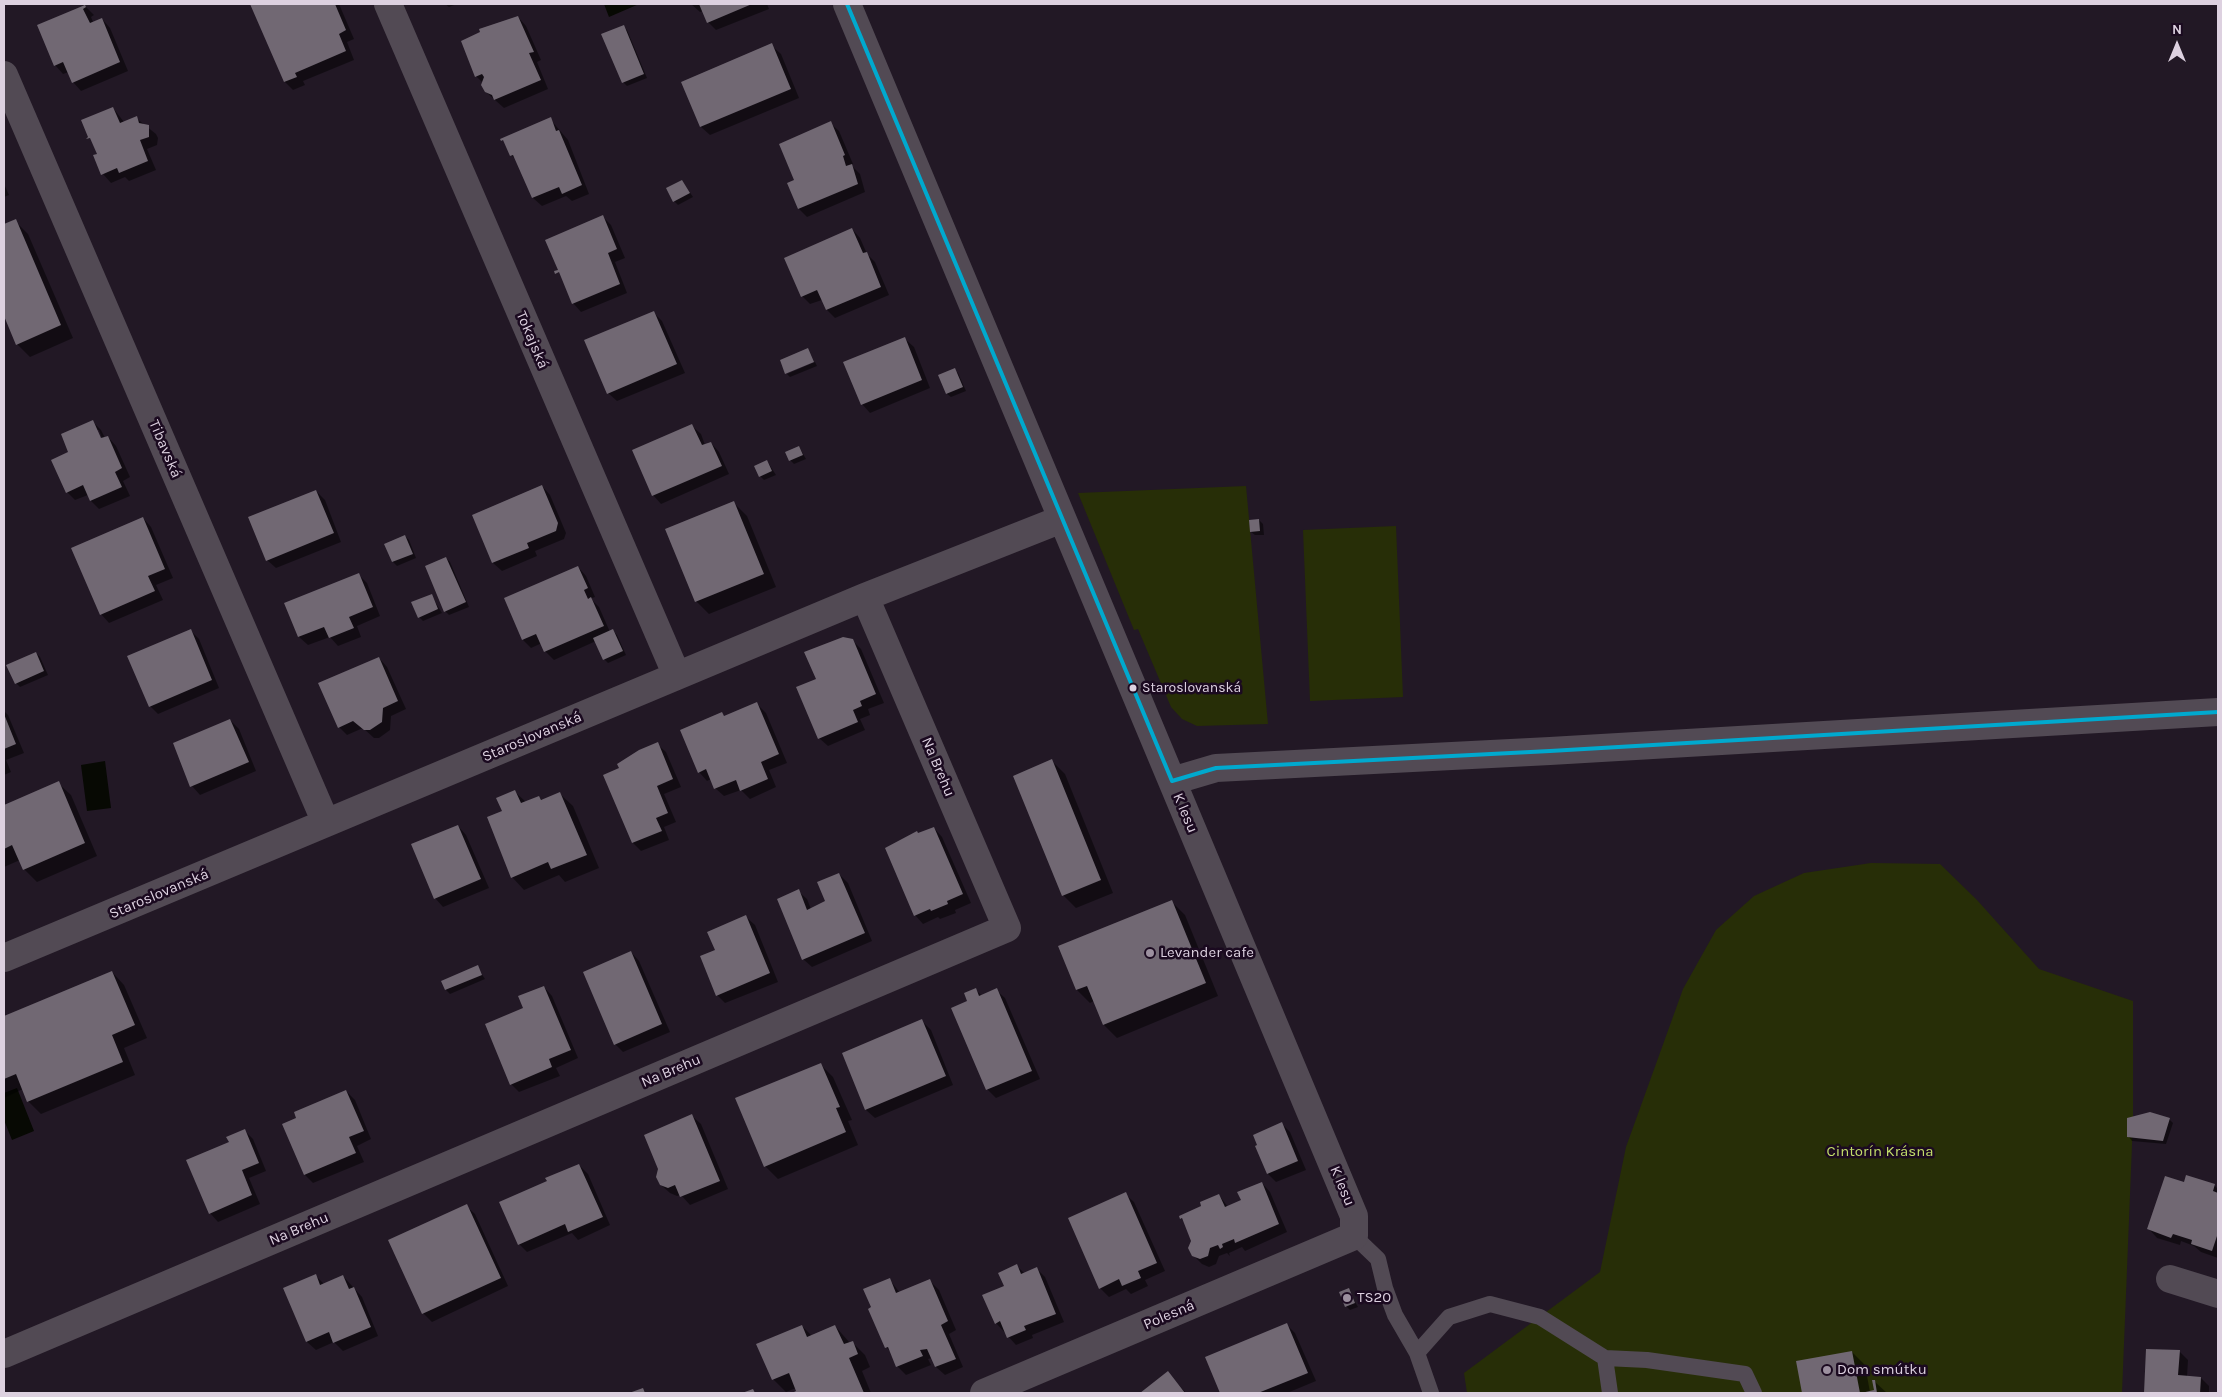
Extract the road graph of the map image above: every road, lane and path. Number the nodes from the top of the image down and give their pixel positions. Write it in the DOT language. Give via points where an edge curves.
graph roads {
  1 [pos="388,4"];
  2 [pos="847,4"];
  3 [pos="4,74"];
  4 [pos="1062,519"];
  5 [pos="865,597"];
  6 [pos="677,676"];
  7 [pos="2218,712"];
  8 [pos="1172,781"];
  9 [pos="326,823"];
  10 [pos="4,958"];
  11 [pos="1354,1236"];
  12 [pos="2170,1279"];
  13 [pos="2218,1294"];
  14 [pos="1417,1353"];
  15 [pos="4,1354"];
  16 [pos="1605,1358"];
  17 [pos="984,1393"];
  18 [pos="1431,1393"];
  19 [pos="1610,1393"];
  20 [pos="1754,1393"];
  1 -- 6 [label="street, Tokajská"];
  2 -- 4 [label="street, K lesu"];
  3 -- 9 [label="street, Tibavská"];
  4 -- 5 [label="street, Staroslovanská"];
  4 -- 8 [label="street, K lesu"];
  5 -- 6 [label="street, Staroslovanská"];
  5 -- 15 [label="street, Na Brehu" via="1007,928"];
  6 -- 9 [label="street, Staroslovanská"];
  7 -- 8 [label="street" via="1216,768"];
  8 -- 11 [label="street, K lesu" via="1354,1216"];
  9 -- 10 [label="street, Staroslovanská"];
  11 -- 14 [label="lane" via="1378,1258 1394,1315"];
  11 -- 17 [label="street, Polesná"];
  12 -- 13 [label="street"];
  14 -- 16 [label="lane" via="1449,1317 1490,1304 1540,1317"];
  14 -- 18 [label="lane"];
  16 -- 19 [label="lane"];
  16 -- 20 [label="lane" via="1647,1360 1745,1374"];
}
